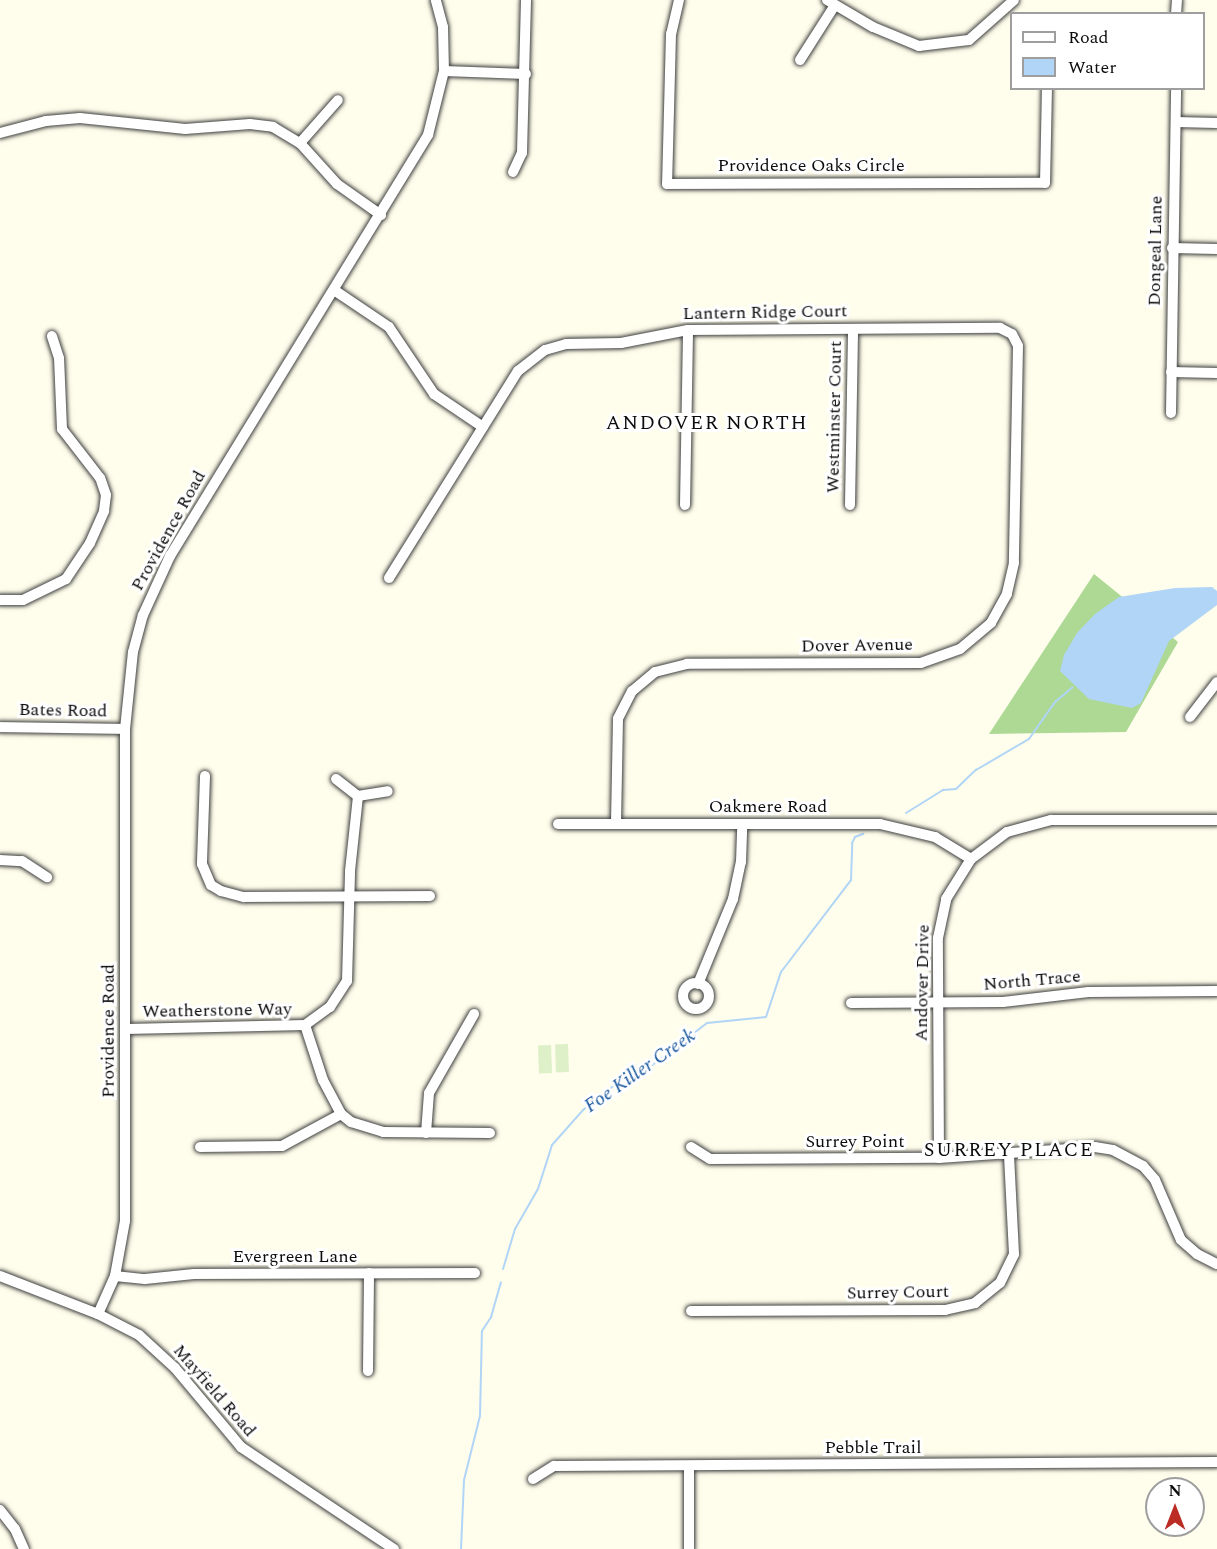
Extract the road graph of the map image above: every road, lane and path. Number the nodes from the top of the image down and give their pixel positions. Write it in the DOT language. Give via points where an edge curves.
graph roads {
  1 [pos="436,0"];
  2 [pos="526,0"];
  3 [pos="679,0"];
  4 [pos="1014,0"];
  5 [pos="831,3"];
  6 [pos="1002,13"];
  7 [pos="1010,19"];
  8 [pos="801,60"];
  9 [pos="444,71"];
  10 [pos="526,74"];
  11 [pos="1047,90"];
  12 [pos="1176,90"];
  13 [pos="338,100"];
  14 [pos="1176,122"];
  15 [pos="1217,123"];
  16 [pos="0,133"];
  17 [pos="300,142"];
  18 [pos="513,172"];
  19 [pos="381,215"];
  20 [pos="1172,248"];
  21 [pos="1217,249"];
  22 [pos="334,290"];
  23 [pos="853,329"];
  24 [pos="688,330"];
  25 [pos="1012,334"];
  26 [pos="52,336"];
  27 [pos="1171,372"];
  28 [pos="1217,373"];
  29 [pos="1171,413"];
  30 [pos="483,428"];
  31 [pos="685,505"];
  32 [pos="850,505"];
  33 [pos="389,578"];
  34 [pos="0,600"];
  35 [pos="1217,682"];
  36 [pos="1190,717"];
  37 [pos="0,728"];
  38 [pos="125,729"];
  39 [pos="205,776"];
  40 [pos="336,779"];
  41 [pos="388,791"];
  42 [pos="358,796"];
  43 [pos="1217,820"];
  44 [pos="558,824"];
  45 [pos="616,824"];
  46 [pos="742,824"];
  47 [pos="971,859"];
  48 [pos="0,860"];
  49 [pos="46,877"];
  50 [pos="350,896"];
  51 [pos="430,896"];
  52 [pos="698,984"];
  53 [pos="1217,991"];
  54 [pos="851,1003"];
  55 [pos="938,1003"];
  56 [pos="474,1014"];
  57 [pos="305,1025"];
  58 [pos="126,1029"];
  59 [pos="341,1114"];
  60 [pos="426,1133"];
  61 [pos="490,1133"];
  62 [pos="200,1147"];
  63 [pos="691,1147"];
  64 [pos="1009,1154"];
  65 [pos="939,1158"];
  66 [pos="1217,1264"];
  67 [pos="476,1272"];
  68 [pos="369,1273"];
  69 [pos="0,1276"];
  70 [pos="115,1276"];
  71 [pos="691,1311"];
  72 [pos="98,1314"];
  73 [pos="368,1371"];
  74 [pos="1217,1462"];
  75 [pos="689,1466"];
  76 [pos="532,1479"];
  77 [pos="0,1510"];
  78 [pos="24,1549"];
  79 [pos="394,1549"];
  80 [pos="689,1549"];
  1 -- 9 [label="street, Providence Road" via="443,27"];
  2 -- 10 [label="street"];
  3 -- 11 [label="street, Providence Oaks Circle" via="671,34 667,184 1045,183"];
  4 -- 6 [label="street"];
  5 -- 6 [label="street" via="873,27 919,46 969,40"];
  5 -- 8 [label="street"];
  6 -- 7 [label="street"];
  9 -- 10 [label="street"];
  9 -- 19 [label="street, Providence Road" via="428,135"];
  10 -- 18 [label="street" via="522,153"];
  12 -- 14 [label="street, Dongeal Lane"];
  13 -- 17 [label="street"];
  14 -- 15 [label="street"];
  14 -- 20 [label="street, Dongeal Lane"];
  16 -- 17 [label="street" via="80,118 185,129 262,124 282,130"];
  17 -- 19 [label="street" via="337,184"];
  19 -- 22 [label="street, Providence Road"];
  20 -- 21 [label="street"];
  20 -- 27 [label="street, Dongeal Lane"];
  22 -- 30 [label="street" via="389,327 434,394"];
  22 -- 38 [label="street, Providence Road" via="223,465 158,579 133,652"];
  23 -- 24 [label="street, Lantern Ridge Court"];
  23 -- 25 [label="street, Lantern Ridge Court" via="1000,328"];
  23 -- 32 [label="street, Westminster Court"];
  24 -- 30 [label="street, Lantern Ridge Court" via="621,342 566,344 545,350 518,371"];
  24 -- 31 [label="street"];
  25 -- 45 [label="street, Dover Avenue" via="1018,346 1014,563 1007,594 991,623 960,649 921,663 687,664 655,672 632,692 618,719"];
  26 -- 34 [label="street" via="60,358 62,429 100,478 106,495 104,511 90,543 66,579 23,600"];
  27 -- 28 [label="street"];
  27 -- 29 [label="street, Dongeal Lane"];
  30 -- 33 [label="street, Lantern Ridge Court"];
  35 -- 36 [label="street"];
  37 -- 38 [label="street, Bates Road"];
  38 -- 58 [label="street, Providence Road"];
  39 -- 50 [label="street" via="201,852 211,885 244,897"];
  40 -- 42 [label="street"];
  41 -- 42 [label="street"];
  42 -- 50 [label="street, Weatherstone Way"];
  43 -- 47 [label="street, Andover Drive" via="1051,820 1007,832"];
  44 -- 45 [label="street, Oakmere Road"];
  45 -- 46 [label="street, Oakmere Road"];
  46 -- 47 [label="street, Oakmere Road" via="895,825 935,837"];
  46 -- 52 [label="street" via="733,899"];
  47 -- 55 [label="street, Andover Drive" via="952,885 941,915"];
  48 -- 49 [label="street" via="22,861"];
  50 -- 51 [label="street"];
  50 -- 57 [label="street, Weatherstone Way" via="347,981 338,999"];
  53 -- 55 [label="street, North Trace" via="1088,992 1003,1002"];
  54 -- 55 [label="street, North Trace"];
  55 -- 65 [label="street, Andover Drive"];
  56 -- 60 [label="street" via="429,1092"];
  57 -- 58 [label="street, Weatherstone Way"];
  57 -- 59 [label="street" via="323,1080"];
  58 -- 70 [label="street, Providence Road" via="126,1184"];
  59 -- 60 [label="street" via="362,1128"];
  59 -- 62 [label="street" via="282,1146"];
  60 -- 61 [label="street"];
  63 -- 65 [label="street, Surrey Point" via="710,1159"];
  64 -- 65 [label="street, Surrey Point"];
  64 -- 66 [label="street, Surrey Point" via="1095,1147 1128,1155 1155,1180 1181,1240"];
  64 -- 71 [label="street, Surrey Court" via="1014,1254 1000,1282 975,1303 945,1310"];
  67 -- 68 [label="street, Evergreen Lane"];
  68 -- 70 [label="street, Evergreen Lane" via="194,1274 145,1279"];
  68 -- 73 [label="street"];
  69 -- 72 [label="street, Mayfield Road"];
  70 -- 72 [label="street, Providence Road"];
  72 -- 79 [label="street, Mayfield Road" via="139,1335 175,1368 219,1425 259,1463"];
  74 -- 75 [label="street, Pebble Trail"];
  75 -- 76 [label="street, Pebble Trail" via="554,1466"];
  75 -- 80 [label="street"];
  77 -- 78 [label="street"];
}
